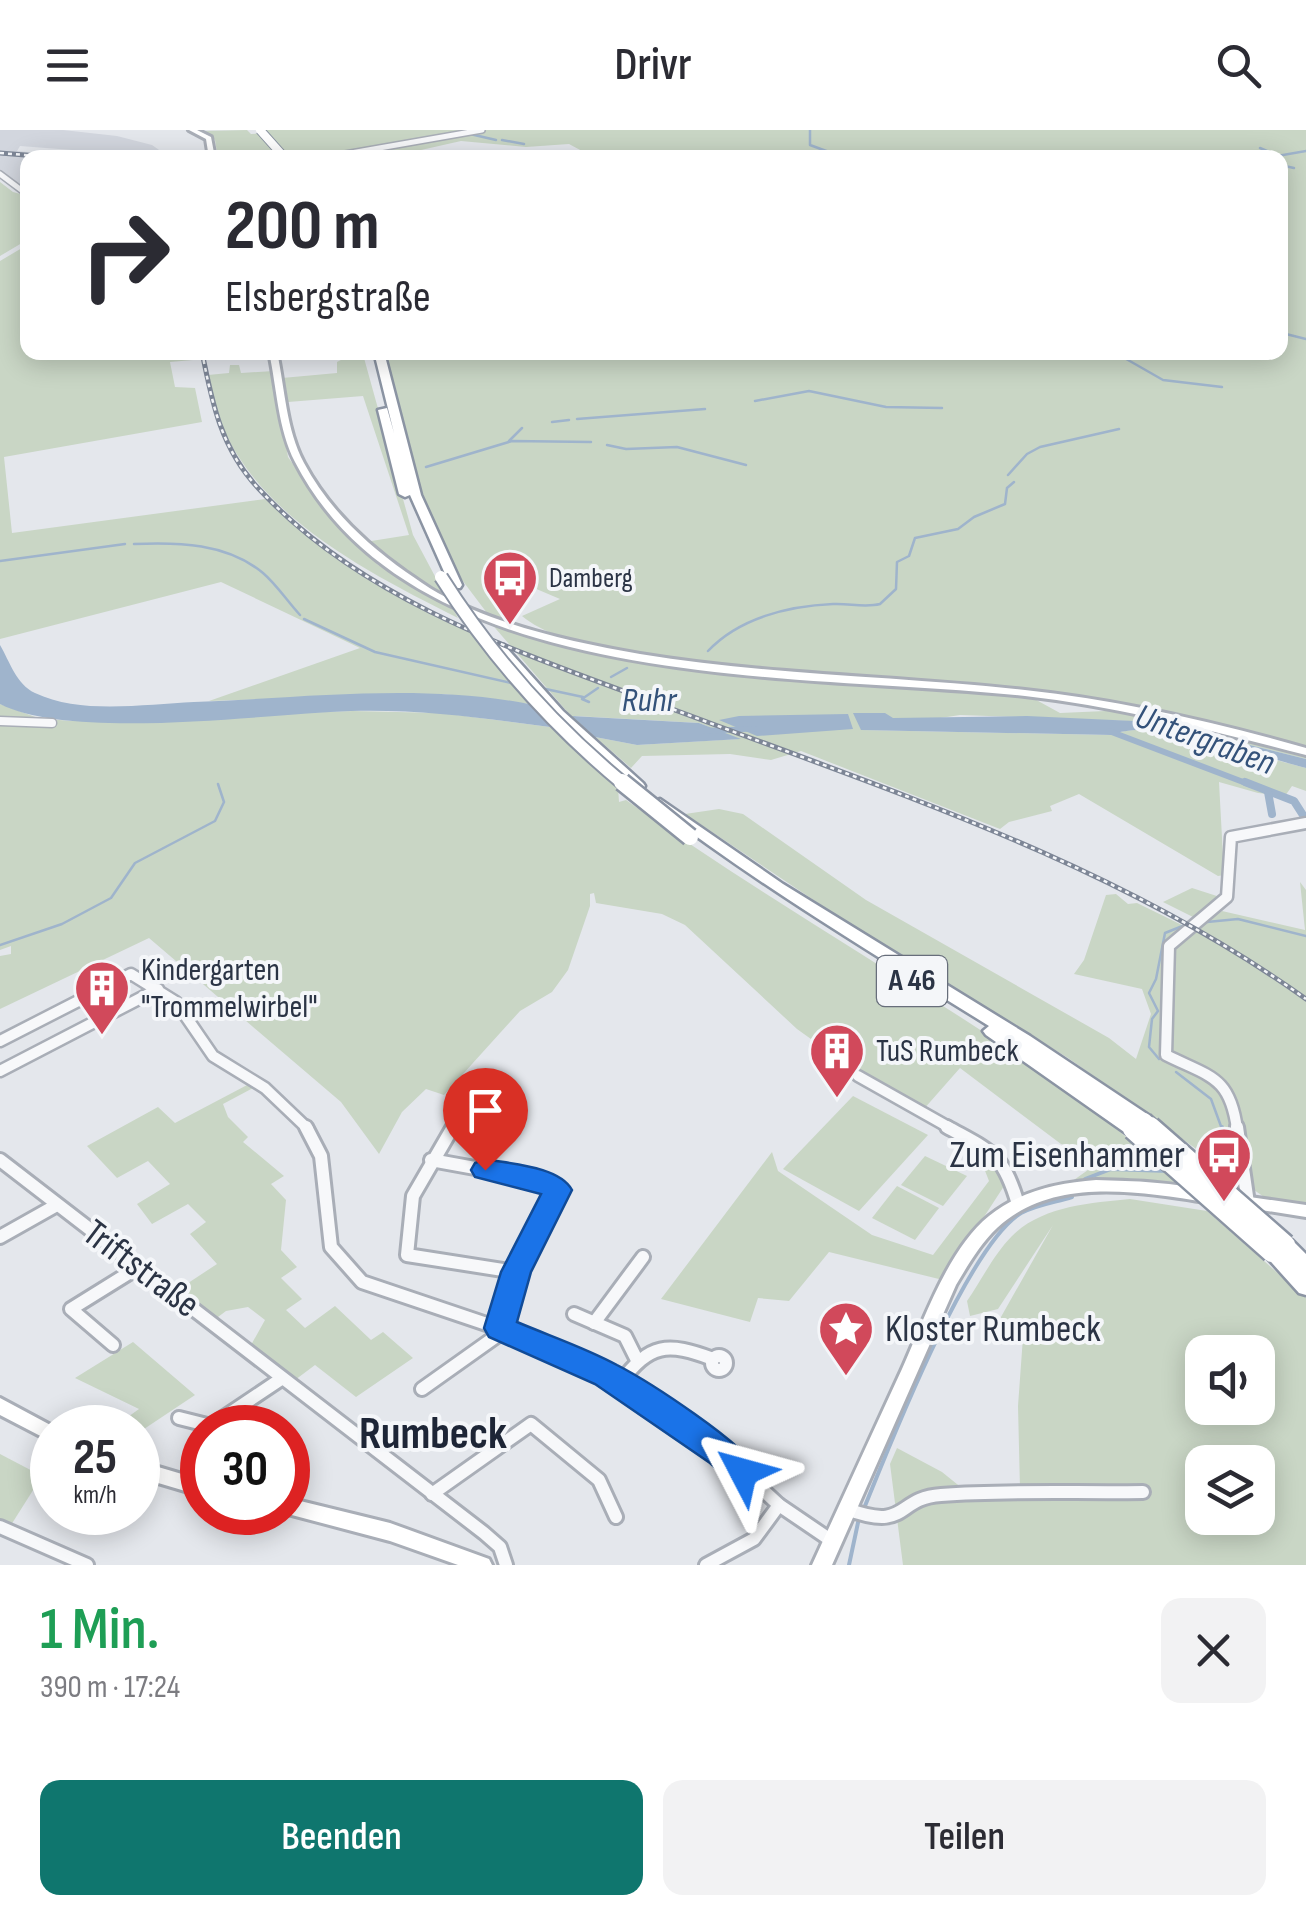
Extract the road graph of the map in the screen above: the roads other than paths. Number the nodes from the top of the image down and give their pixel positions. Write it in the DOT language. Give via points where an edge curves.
graph roads {
  1 [pos="192,130"];
  2 [pos="252,130"];
  3 [pos="482,130"];
  4 [pos="211,150"];
  5 [pos="273,150"];
  6 [pos="368,150"];
  7 [pos="274,360"];
  8 [pos="376,360"];
  9 [pos="376,360"];
  10 [pos="0,721"];
  11 [pos="52,723"];
  12 [pos="1306,752"];
  13 [pos="1306,823"];
  14 [pos="1281,825"];
  15 [pos="695,835"];
  16 [pos="158,989"];
  17 [pos="0,1041"];
  18 [pos="0,1071"];
  19 [pos="858,1076"];
  20 [pos="455,1123"];
  21 [pos="0,1160"];
  22 [pos="430,1160"];
  23 [pos="1248,1202"];
  24 [pos="1018,1204"];
  25 [pos="56,1206"];
  26 [pos="1306,1210"];
  27 [pos="0,1237"];
  28 [pos="1279,1249"];
  29 [pos="643,1256"];
  30 [pos="1306,1266"];
  31 [pos="137,1268"];
  32 [pos="516,1272"];
  33 [pos="1306,1287"];
  34 [pos="574,1314"];
  35 [pos="594,1323"];
  36 [pos="502,1329"];
  37 [pos="114,1345"];
  38 [pos="713,1359"];
  39 [pos="636,1360"];
  40 [pos="282,1379"];
  41 [pos="620,1383"];
  42 [pos="422,1389"];
  43 [pos="244,1405"];
  44 [pos="0,1406"];
  45 [pos="30,1422"];
  46 [pos="1143,1492"];
  47 [pos="432,1494"];
  48 [pos="779,1505"];
  49 [pos="310,1512"];
  50 [pos="857,1513"];
  51 [pos="616,1517"];
  52 [pos="0,1527"];
  53 [pos="832,1541"];
  54 [pos="87,1565"];
  55 [pos="482,1565"];
  56 [pos="506,1565"];
  57 [pos="706,1565"];
  58 [pos="822,1565"];
  1 -- 4 [label="main road" via="209,138"];
  2 -- 5 [label="highway, bridge"];
  3 -- 6 [label="street"];
  7 -- 12 [label="main road" via="298,460 366,547 431,593 494,619 634,657 1071,699 1181,717"];
  8 -- 15 [label="highway, A 46, bridge" via="396,467 441,577 479,636 602,766"];
  9 -- 15 [label="highway, A 46, bridge" via="415,495 456,585 548,703"];
  10 -- 11 [label="street"];
  13 -- 14 [label="street"];
  14 -- 23 [label="street" via="1231,837 1227,897 1172,941 1166,988 1166,1055 1218,1082 1236,1104"];
  15 -- 28 [label="highway, A 46, bridge" via="808,917 1138,1125"];
  16 -- 17 [label="street" via="131,974"];
  16 -- 18 [label="street"];
  16 -- 36 [label="street" via="182,1010 213,1056 265,1088 314,1137 328,1196 330,1244 342,1263 370,1286"];
  19 -- 24 [label="street" via="992,1152 1008,1170"];
  20 -- 22 [label="street"];
  21 -- 25 [label="street, Triftstraße"];
  22 -- 32 [label="street" via="411,1202 406,1255"];
  22 -- 32 [label="street" via="557,1188"];
  23 -- 24 [label="main road" via="1107,1187"];
  23 -- 26 [label="main road"];
  24 -- 50 [label="main road" via="974,1242 950,1283"];
  25 -- 27 [label="street"];
  25 -- 31 [label="street, Triftstraße"];
  28 -- 30 [label="highway, A 46"];
  28 -- 33 [label="highway, A 46"];
  29 -- 35 [label="street"];
  31 -- 37 [label="street" via="71,1309"];
  31 -- 40 [label="street, Triftstraße"];
  32 -- 36 [label="street"];
  34 -- 35 [label="street"];
  35 -- 39 [label="street" via="625,1336"];
  36 -- 41 [label="street"];
  36 -- 42 [label="street"];
  38 -- 39 [label="street" via="664,1347"];
  39 -- 41 [label="street"];
  40 -- 43 [label="street"];
  40 -- 47 [label="street, Triftstraße"];
  41 -- 48 [label="street" via="722,1452"];
  44 -- 45 [label="main road"];
  46 -- 50 [label="street" via="935,1495 894,1518"];
  47 -- 51 [label="street" via="530,1424 599,1480"];
  47 -- 56 [label="street, Triftstraße" via="500,1547"];
  48 -- 53 [label="street"];
  48 -- 57 [label="street" via="754,1539"];
  49 -- 55 [label="main road"];
  50 -- 53 [label="main road"];
  52 -- 54 [label="street"];
  53 -- 58 [label="main road"];
}
